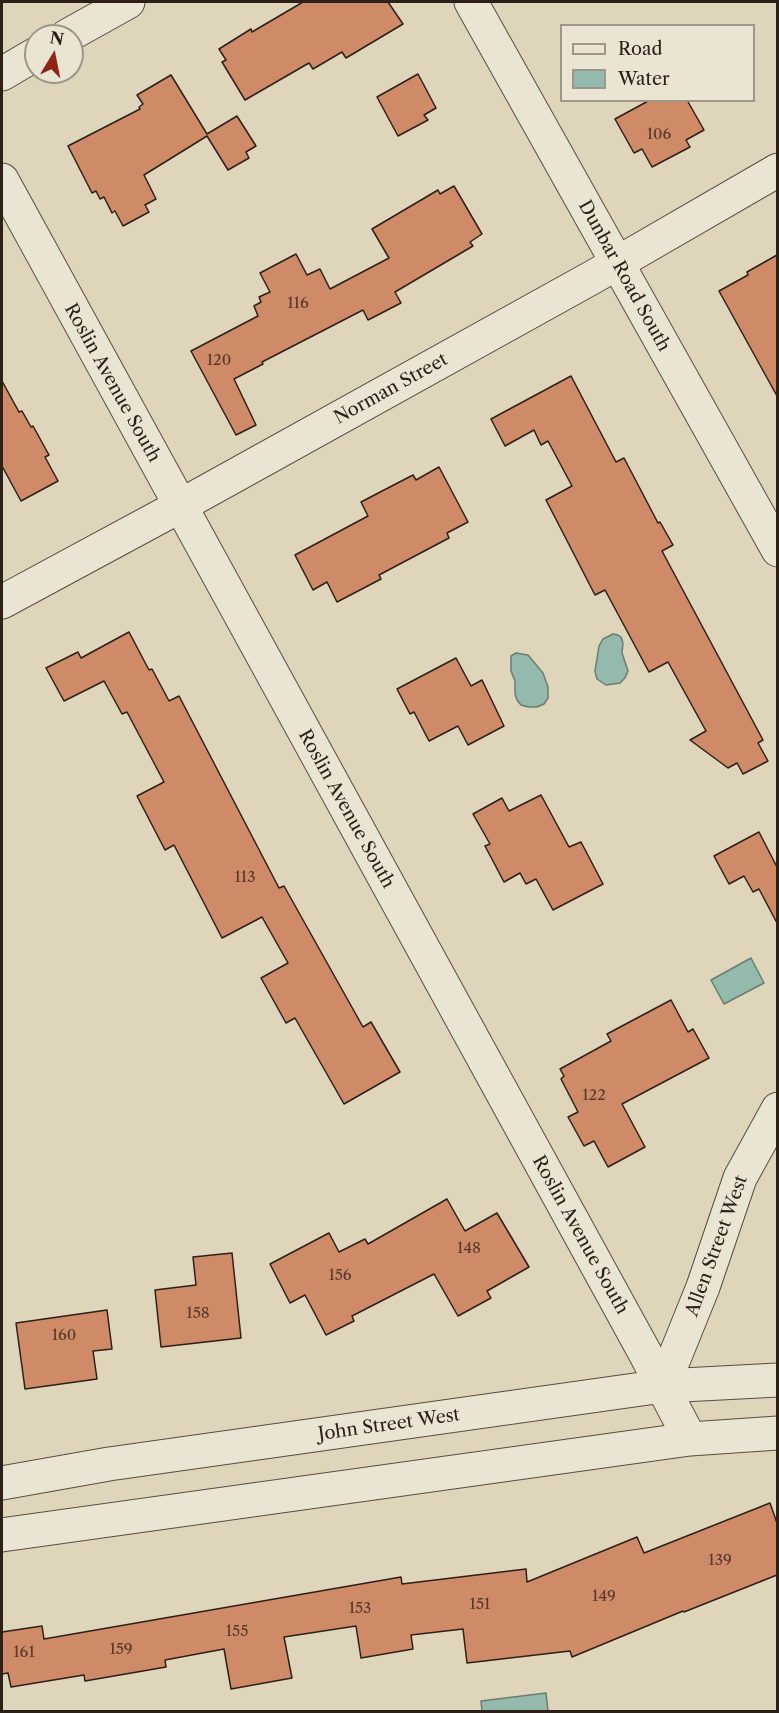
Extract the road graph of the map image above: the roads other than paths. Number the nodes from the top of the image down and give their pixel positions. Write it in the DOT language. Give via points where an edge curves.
graph roads {
  1 [pos="128,2"];
  2 [pos="471,2"];
  3 [pos="84,27"];
  4 [pos="24,61"];
  5 [pos="2,74"];
  6 [pos="777,170"];
  7 [pos="2,180"];
  8 [pos="617,264"];
  9 [pos="180,506"];
  10 [pos="777,550"];
  11 [pos="2,602"];
  12 [pos="777,1109"];
  13 [pos="777,1380"];
  14 [pos="663,1386"];
  15 [pos="777,1433"];
  16 [pos="690,1439"];
  17 [pos="2,1483"];
  18 [pos="2,1535"];
  1 -- 3 [label="street"];
  2 -- 8 [label="street, Dunbar Road South"];
  4 -- 5 [label="street"];
  6 -- 8 [label="street, Norman Street"];
  7 -- 9 [label="street, Roslin Avenue South"];
  8 -- 9 [label="street, Norman Street"];
  8 -- 10 [label="street, Dunbar Road South"];
  9 -- 11 [label="street, Norman Street"];
  9 -- 14 [label="street, Roslin Avenue South"];
  12 -- 14 [label="street, Allen Street West" via="740,1178 703,1287"];
  13 -- 14 [label="street, John Street West"];
  14 -- 16 [label="street, Roslin Avenue South"];
  14 -- 17 [label="street, John Street West"];
  15 -- 16 [label="street"];
  16 -- 18 [label="street"];
}
